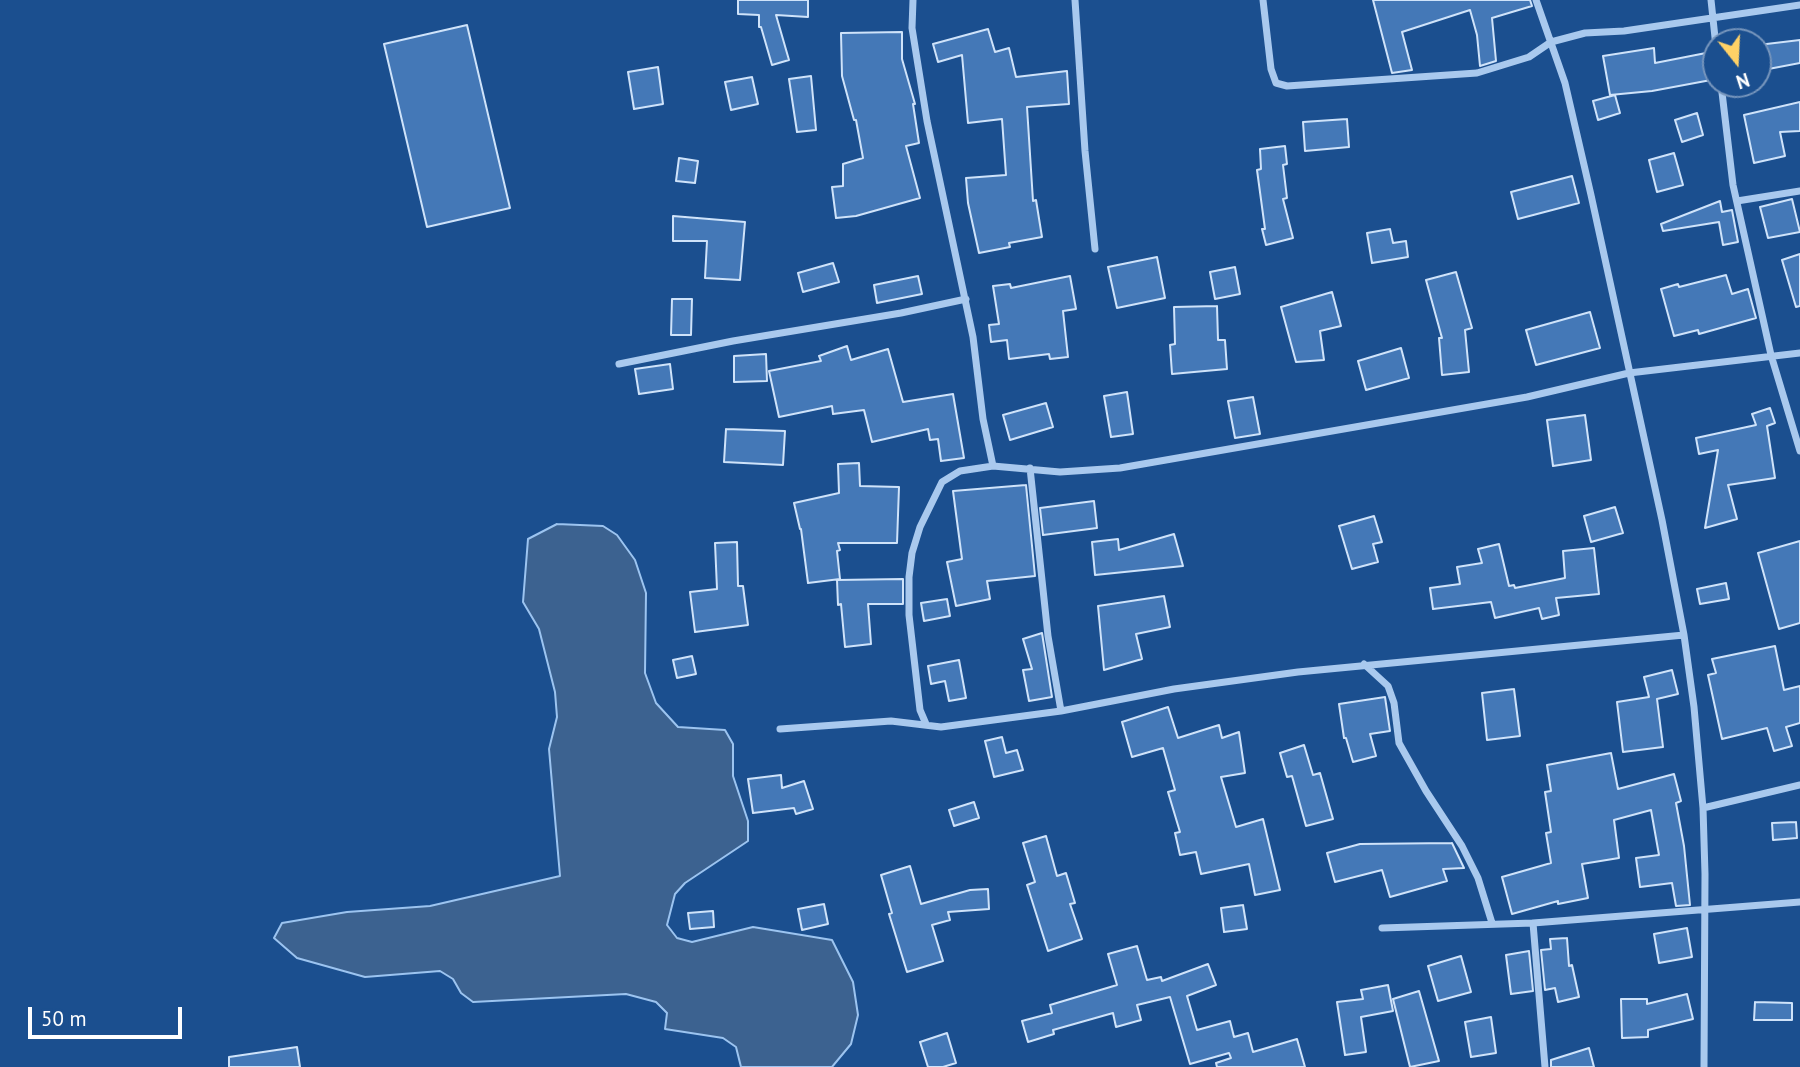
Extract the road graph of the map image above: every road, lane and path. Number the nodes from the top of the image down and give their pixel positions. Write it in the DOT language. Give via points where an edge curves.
graph roads {
  1 [pos="913,0"];
  2 [pos="1075,0"];
  3 [pos="1263,0"];
  4 [pos="1536,0"];
  5 [pos="1711,0"];
  6 [pos="1800,5"];
  7 [pos="1713,19"];
  8 [pos="1714,28"];
  9 [pos="1551,42"];
  10 [pos="1723,98"];
  11 [pos="1800,191"];
  12 [pos="1737,201"];
  13 [pos="1095,249"];
  14 [pos="966,299"];
  15 [pos="1800,353"];
  16 [pos="1771,355"];
  17 [pos="619,364"];
  18 [pos="1629,373"];
  19 [pos="1800,451"];
  20 [pos="993,466"];
  21 [pos="1030,468"];
  22 [pos="1684,635"];
  23 [pos="1364,664"];
  24 [pos="1061,711"];
  25 [pos="926,724"];
  26 [pos="780,729"];
  27 [pos="1800,785"];
  28 [pos="1703,808"];
  29 [pos="1800,902"];
  30 [pos="1706,909"];
  31 [pos="1492,923"];
  32 [pos="1533,923"];
  33 [pos="1382,928"];
  34 [pos="1545,1067"];
  35 [pos="1704,1067"];
  1 -- 14 [label="street" via="912,28 927,121"];
  2 -- 13 [label="street"];
  3 -- 9 [label="street" via="1271,69 1276,83 1287,86 1477,74 1530,57"];
  4 -- 9 [label="street"];
  5 -- 7 [label="street"];
  6 -- 7 [label="street"];
  7 -- 8 [label="street"];
  7 -- 9 [label="street" via="1585,33"];
  9 -- 18 [label="street" via="1568,96"];
  10 -- 12 [label="street"];
  11 -- 12 [label="street"];
  12 -- 16 [label="street"];
  14 -- 17 [label="street"];
  14 -- 20 [label="street"];
  15 -- 16 [label="street"];
  16 -- 18 [label="street"];
  16 -- 19 [label="street"];
  18 -- 21 [label="street" via="1488,404 1120,468 1060,472"];
  18 -- 22 [label="street"];
  20 -- 21 [label="street"];
  20 -- 25 [label="street" via="960,471 942,482 912,553 909,615 919,710"];
  21 -- 24 [label="street"];
  22 -- 23 [label="street"];
  22 -- 28 [label="street"];
  23 -- 24 [label="street"];
  23 -- 31 [label="street" via="1388,686 1399,743 1462,846"];
  24 -- 25 [label="street" via="941,727"];
  25 -- 26 [label="street" via="891,721"];
  27 -- 28 [label="street"];
  28 -- 30 [label="street"];
  29 -- 30 [label="street"];
  30 -- 32 [label="street"];
  30 -- 35 [label="street"];
  31 -- 32 [label="street"];
  31 -- 33 [label="street"];
  32 -- 34 [label="street"];
}
